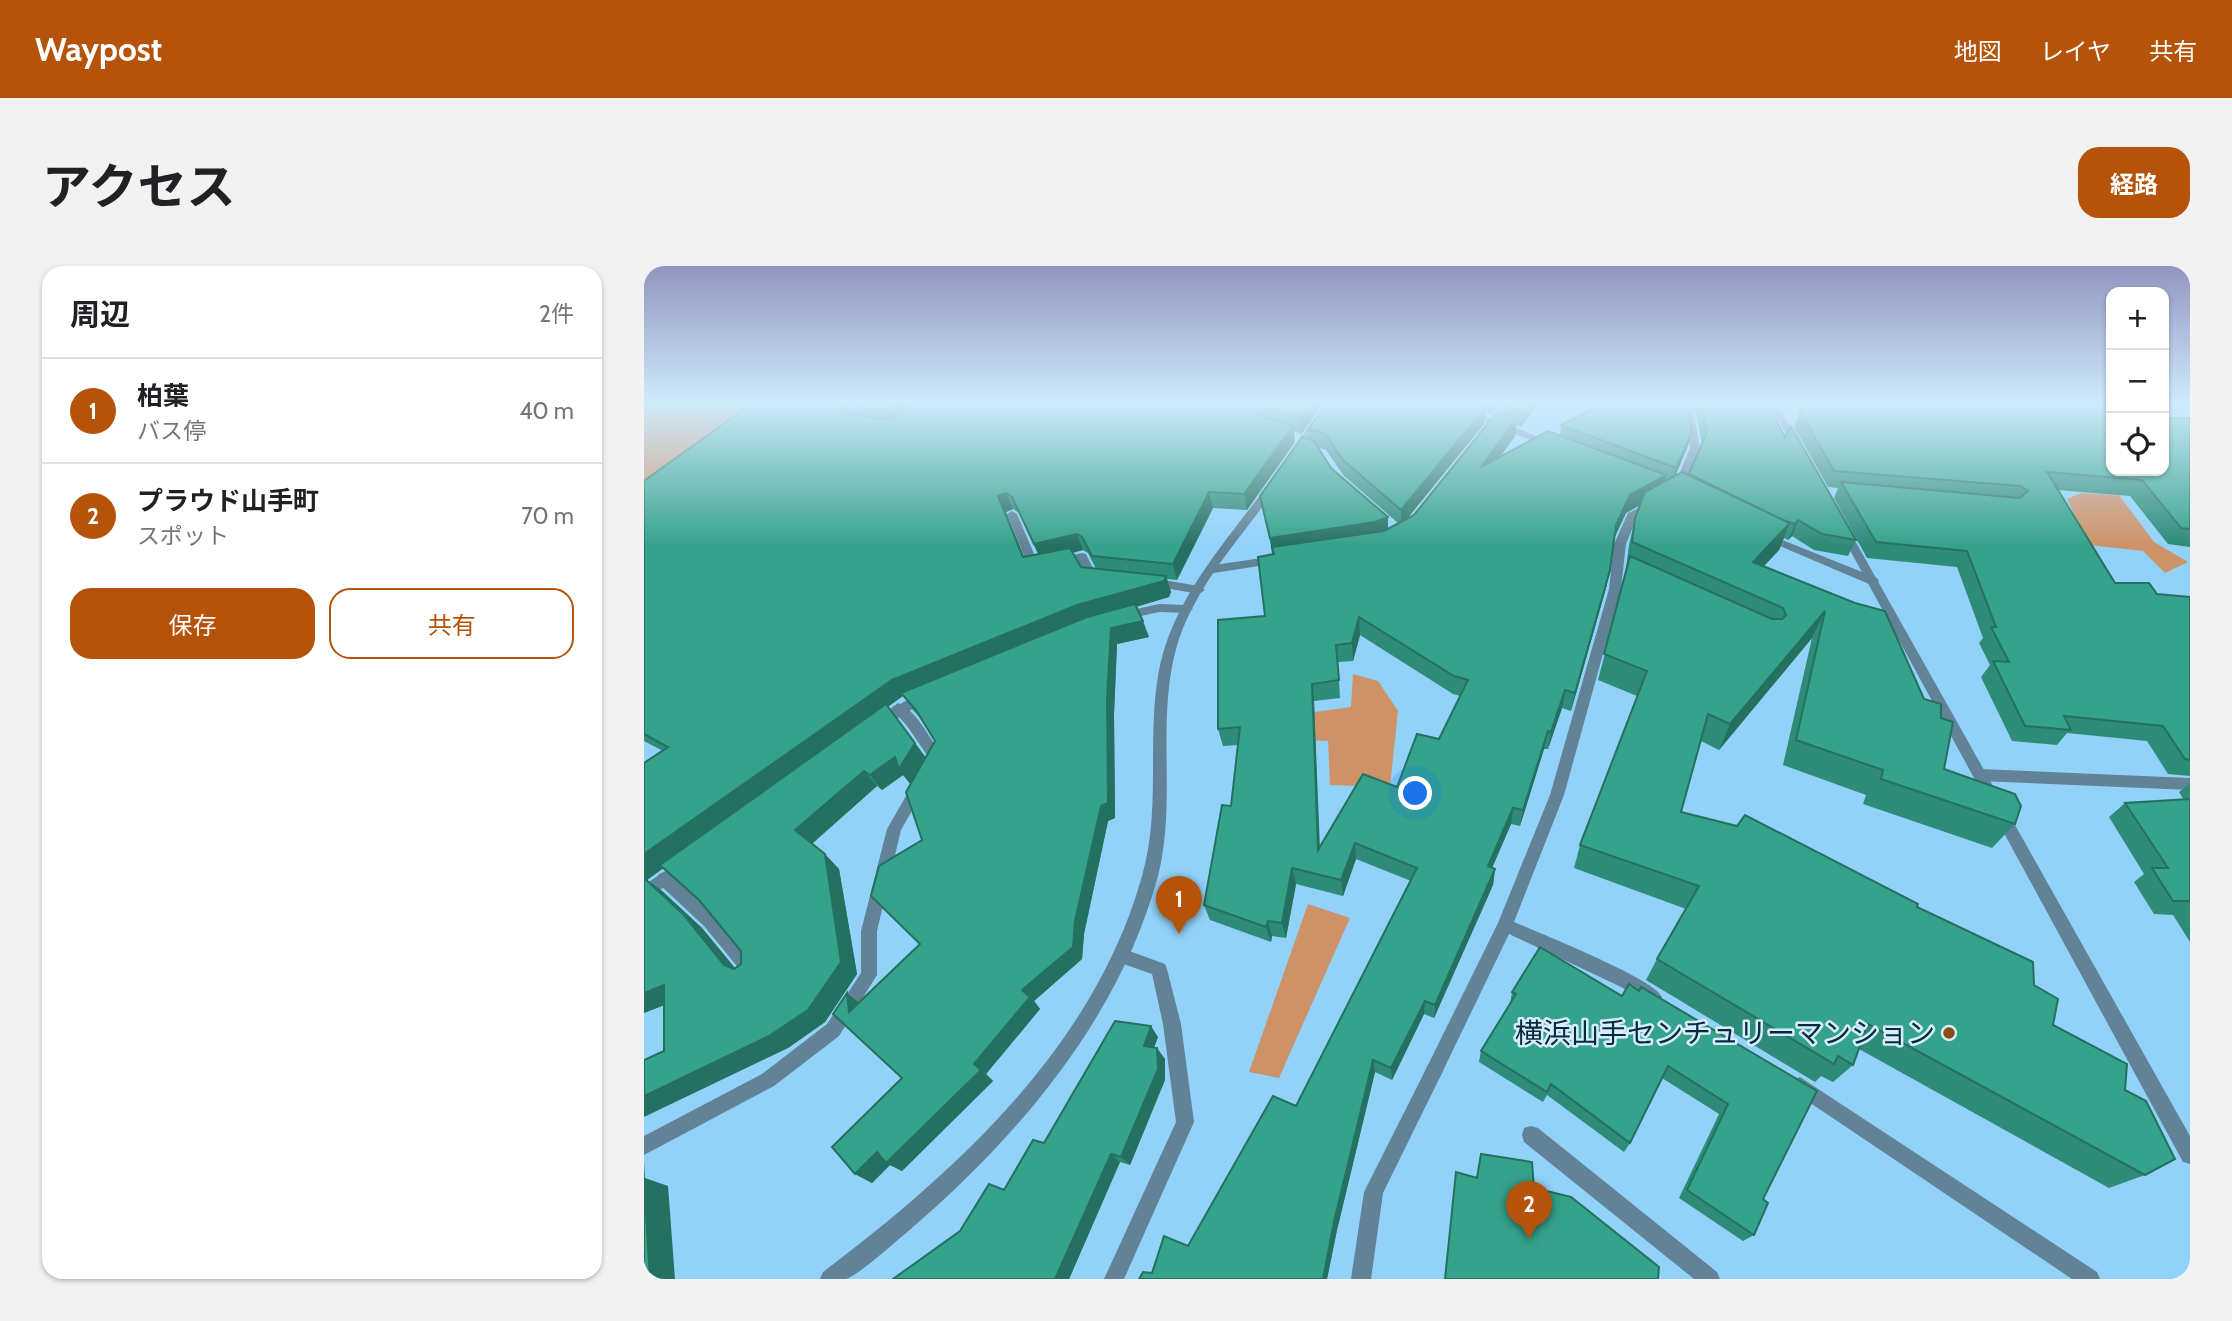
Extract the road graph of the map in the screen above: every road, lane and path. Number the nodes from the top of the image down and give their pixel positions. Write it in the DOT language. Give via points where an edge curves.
graph roads {
  1 [pos="1296,451"];
  2 [pos="1694,451"];
  3 [pos="1800,451"];
  4 [pos="1804,459"];
  5 [pos="1664,487"];
  6 [pos="1676,492"];
  7 [pos="1688,498"];
  8 [pos="1012,514"];
  9 [pos="1836,514"];
  10 [pos="1760,534"];
  11 [pos="1291,558"];
  12 [pos="1214,569"];
  13 [pos="1617,572"];
  14 [pos="1629,578"];
  15 [pos="1118,579"];
  16 [pos="1143,580"];
  17 [pos="1873,581"];
  18 [pos="1199,590"];
  19 [pos="1187,610"];
  20 [pos="1114,619"];
  21 [pos="944,687"];
  22 [pos="898,708"];
  23 [pos="864,733"];
  24 [pos="1980,775"];
  25 [pos="2190,784"];
  26 [pos="697,855"];
  27 [pos="664,879"];
  28 [pos="644,894"];
  29 [pos="1504,925"];
  30 [pos="1121,956"];
  31 [pos="751,971"];
  32 [pos="1671,1007"];
  33 [pos="1783,1076"];
  34 [pos="1531,1135"];
  35 [pos="644,1146"];
  36 [pos="2190,1155"];
  37 [pos="830,1279"];
  38 [pos="1114,1279"];
  39 [pos="1361,1279"];
  40 [pos="1710,1279"];
  41 [pos="2090,1279"];
  1 -- 12 [label="street"];
  2 -- 6 [label="street"];
  3 -- 4 [label="street"];
  5 -- 6 [label="street"];
  6 -- 7 [label="street"];
  6 -- 13 [label="street" via="1632,515 1620,544"];
  8 -- 15 [label="street" via="1035,568 1082,557 1092,578"];
  9 -- 17 [label="street"];
  10 -- 17 [label="street"];
  11 -- 12 [label="street"];
  12 -- 18 [label="street"];
  13 -- 14 [label="street"];
  13 -- 29 [label="street" via="1557,795"];
  16 -- 18 [label="street"];
  17 -- 24 [label="street"];
  18 -- 19 [label="street"];
  19 -- 20 [label="street" via="1159,608"];
  19 -- 30 [label="street" via="1170,648 1165,673 1150,874"];
  21 -- 22 [label="street"];
  22 -- 23 [label="street"];
  22 -- 35 [label="street" via="936,758 894,830 869,930 869,975 833,1030 768,1080"];
  24 -- 25 [label="street"];
  24 -- 36 [label="street"];
  26 -- 27 [label="street"];
  27 -- 28 [label="street"];
  27 -- 31 [label="street" via="710,921"];
  29 -- 32 [label="street" via="1625,979"];
  29 -- 39 [label="street" via="1374,1192"];
  30 -- 37 [label="street" via="1069,1042 995,1137 910,1218"];
  30 -- 38 [label="street" via="1159,968 1185,1122"];
  33 -- 41 [label="street"];
  34 -- 40 [label="street"];
}
